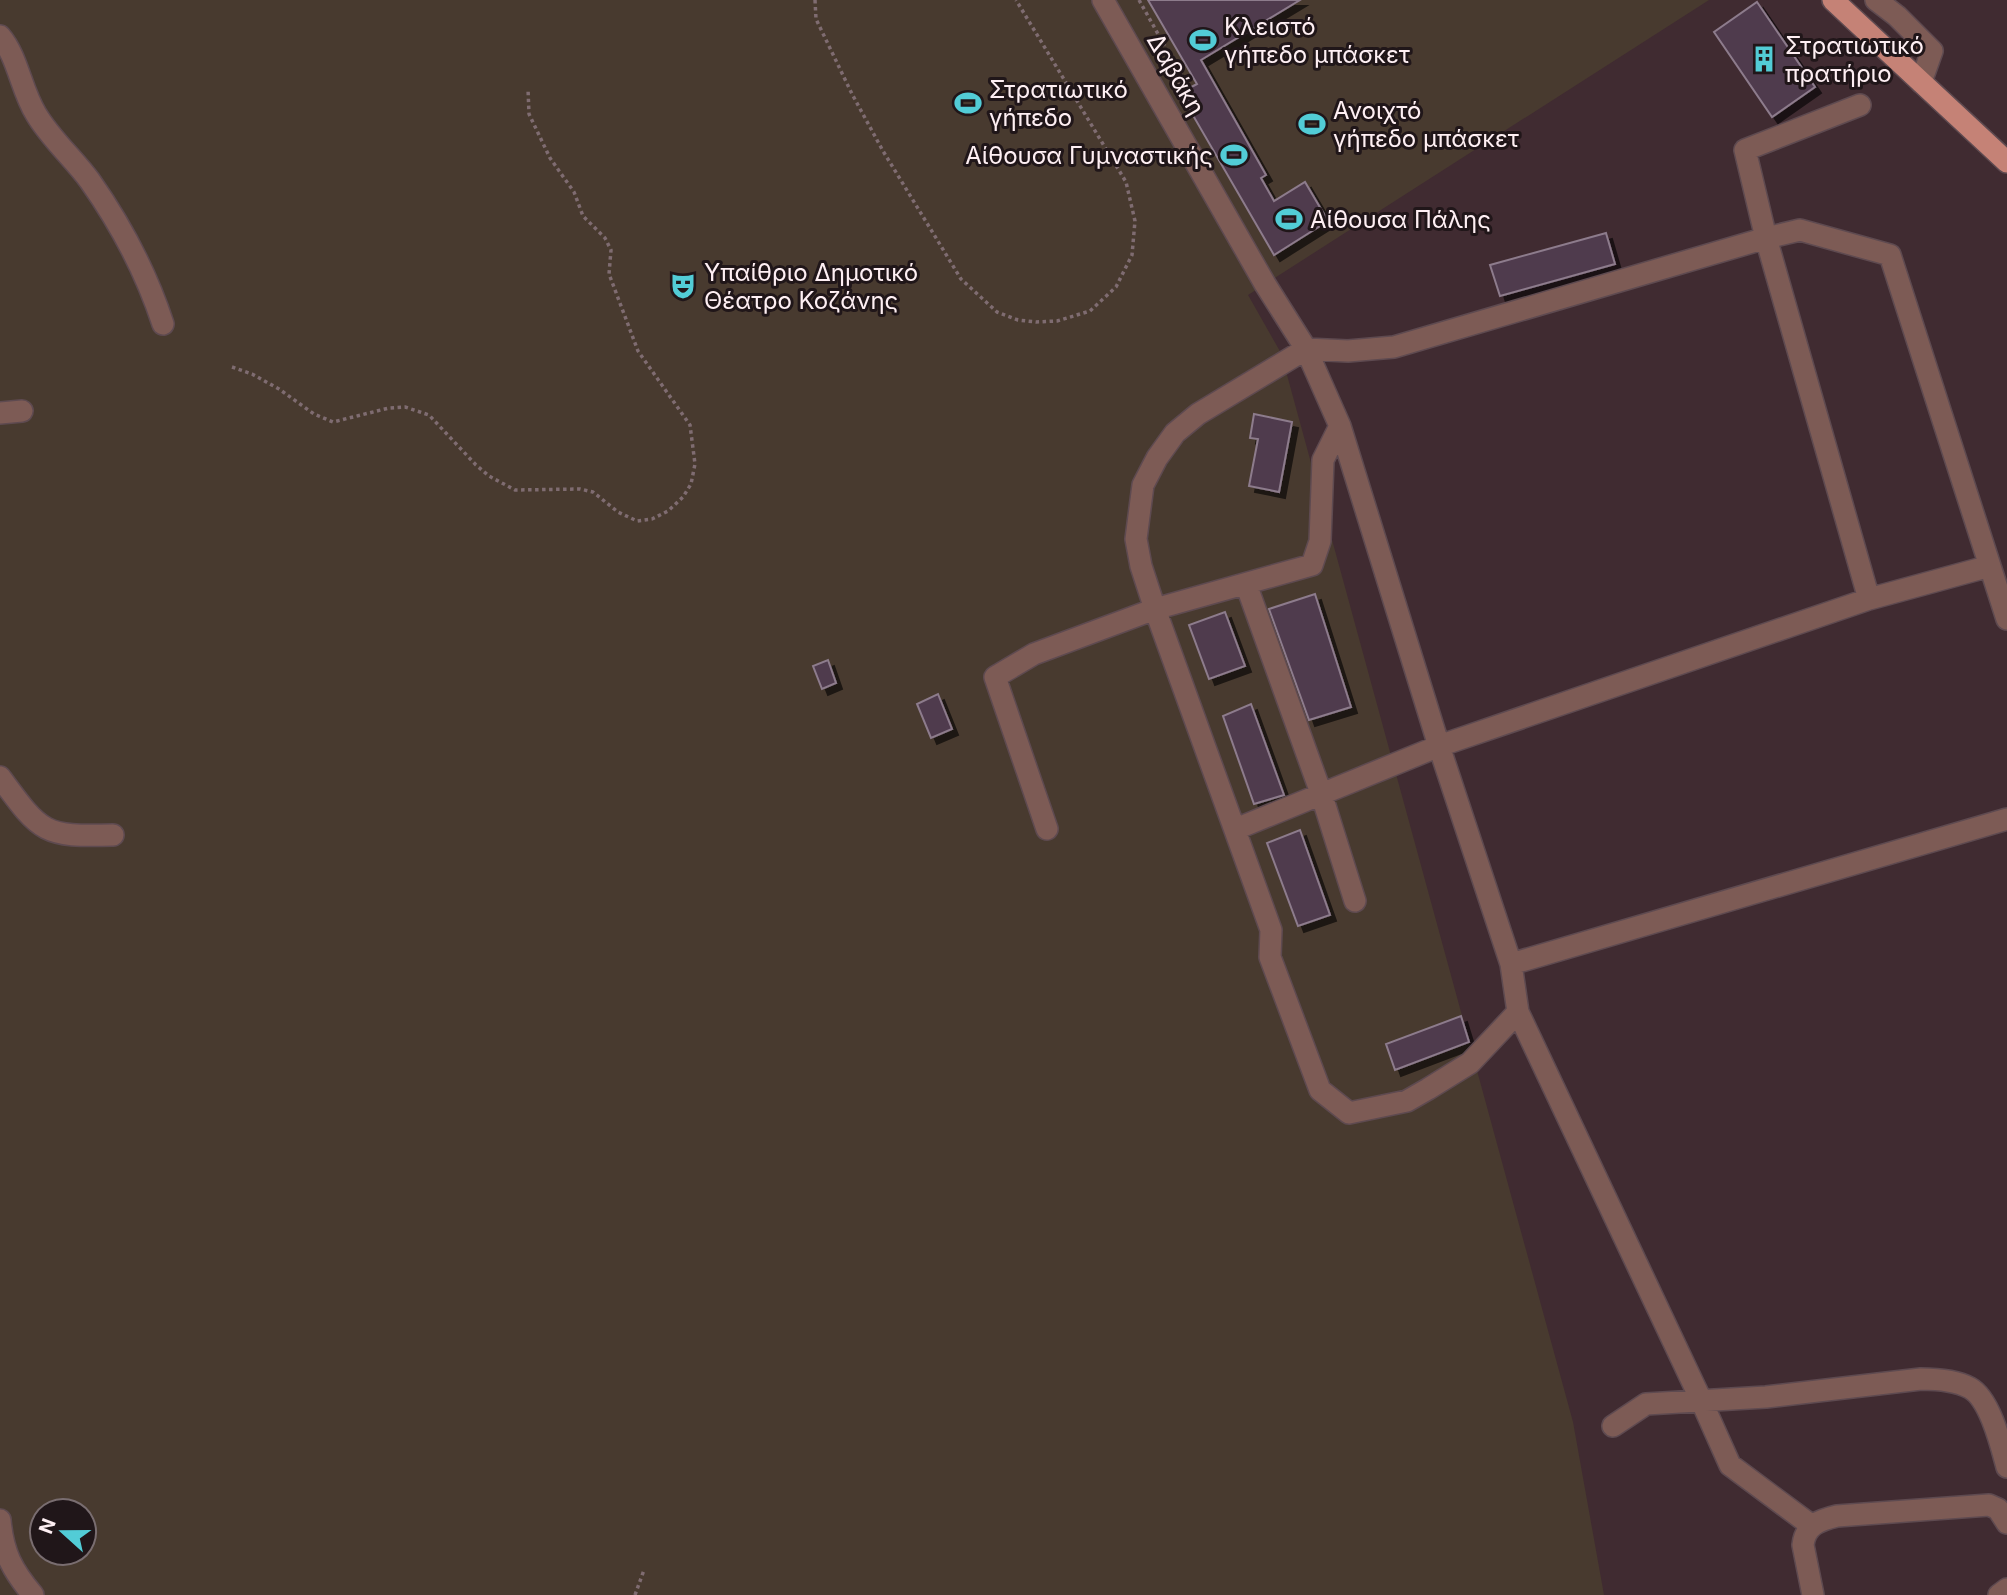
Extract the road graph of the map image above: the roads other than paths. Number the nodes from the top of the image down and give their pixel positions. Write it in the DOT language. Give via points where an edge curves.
graph roads {
  1 [pos="1103,0"];
  2 [pos="1876,0"];
  3 [pos="1839,1"];
  4 [pos="0,36"];
  5 [pos="1921,82"];
  6 [pos="1860,105"];
  7 [pos="2007,162"];
  8 [pos="1766,237"];
  9 [pos="163,324"];
  10 [pos="1306,349"];
  11 [pos="22,411"];
  12 [pos="0,414"];
  13 [pos="1340,426"];
  14 [pos="1990,566"];
  15 [pos="1246,584"];
  16 [pos="1869,599"];
  17 [pos="1155,609"];
  18 [pos="2007,619"];
  19 [pos="1439,746"];
  20 [pos="0,776"];
  21 [pos="1321,793"];
  22 [pos="2007,819"];
  23 [pos="1047,829"];
  24 [pos="1236,829"];
  25 [pos="113,835"];
  26 [pos="1355,901"];
  27 [pos="1511,964"];
  28 [pos="1518,1012"];
  29 [pos="1701,1400"];
  30 [pos="1613,1426"];
  31 [pos="2007,1467"];
  32 [pos="2004,1509"];
  33 [pos="0,1520"];
  34 [pos="1812,1525"];
  35 [pos="2007,1589"];
  36 [pos="33,1595"];
  37 [pos="1813,1595"];
  38 [pos="1998,1595"];
  1 -- 10 [label="street, Δαβάκη"];
  2 -- 5 [label="street" via="1931,51"];
  3 -- 5 [label="main road"];
  4 -- 9 [label="street" via="36,116 90,181 135,253"];
  5 -- 7 [label="main road"];
  6 -- 8 [label="street" via="1745,150"];
  8 -- 10 [label="street" via="1394,347"];
  8 -- 14 [label="street" via="1800,230 1889,255"];
  8 -- 16 [label="street"];
  10 -- 13 [label="street, Δαβάκη"];
  10 -- 17 [label="street" via="1198,414 1175,433 1157,458 1143,485 1136,539"];
  11 -- 12 [label="street"];
  13 -- 15 [label="street" via="1323,460 1320,541 1312,565"];
  13 -- 19 [label="street, Δαβάκη"];
  14 -- 16 [label="street"];
  14 -- 18 [label="street"];
  15 -- 17 [label="street"];
  15 -- 21 [label="street"];
  16 -- 19 [label="street"];
  17 -- 23 [label="street" via="1034,654 995,677"];
  17 -- 24 [label="street"];
  19 -- 21 [label="street"];
  19 -- 27 [label="street, Δαβάκη"];
  20 -- 25 [label="street" via="47,830 70,836"];
  21 -- 24 [label="street"];
  21 -- 26 [label="street"];
  22 -- 27 [label="street"];
  24 -- 28 [label="street" via="1272,930 1270,957 1320,1090 1349,1113 1418,1095 1470,1063"];
  27 -- 28 [label="street, Δαβάκη"];
  28 -- 29 [label="street, Δαβάκη"];
  29 -- 30 [label="street" via="1646,1404"];
  29 -- 31 [label="street" via="1921,1379 1956,1383 1972,1389 1983,1403 1998,1433"];
  29 -- 34 [label="street, Δαβάκη" via="1730,1465"];
  32 -- 34 [label="street" via="1989,1505 1838,1516"];
  33 -- 36 [label="street" via="6,1558"];
  34 -- 37 [label="street" via="1804,1545"];
  35 -- 38 [label="street"];
}
